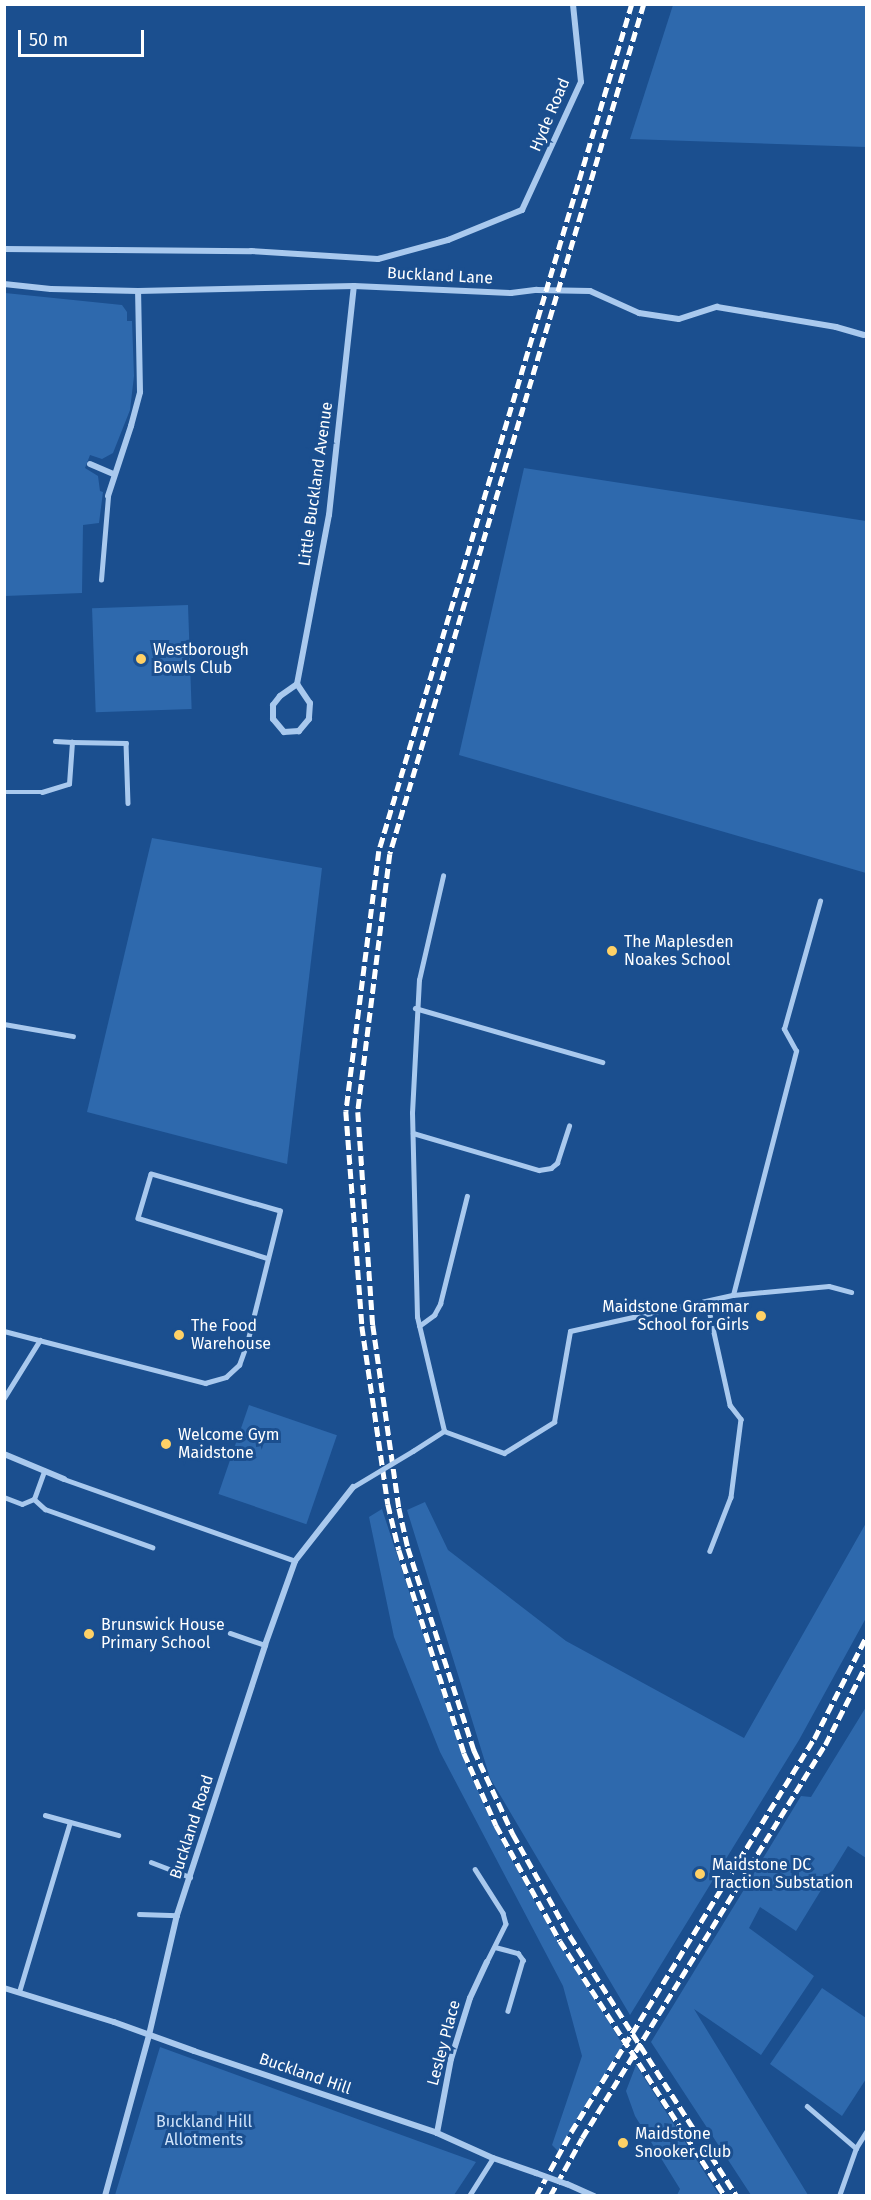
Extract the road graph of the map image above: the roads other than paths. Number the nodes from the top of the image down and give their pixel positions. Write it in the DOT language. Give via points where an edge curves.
graph roads {
  1 [pos="573,4"];
  2 [pos="544,164"];
  3 [pos="4,249"];
  4 [pos="4,284"];
  5 [pos="354,286"];
  6 [pos="138,291"];
  7 [pos="866,335"];
  8 [pos="90,464"];
  9 [pos="114,474"];
  10 [pos="108,496"];
  11 [pos="101,580"];
  12 [pos="297,684"];
  13 [pos="55,741"];
  14 [pos="72,742"];
  15 [pos="4,792"];
  16 [pos="128,803"];
  17 [pos="443,876"];
  18 [pos="820,901"];
  19 [pos="416,1008"];
  20 [pos="4,1024"];
  21 [pos="73,1036"];
  22 [pos="602,1062"];
  23 [pos="569,1126"];
  24 [pos="413,1133"];
  25 [pos="467,1196"];
  26 [pos="267,1258"];
  27 [pos="851,1292"];
  28 [pos="733,1295"];
  29 [pos="707,1301"];
  30 [pos="419,1326"];
  31 [pos="4,1330"];
  32 [pos="40,1340"];
  33 [pos="4,1398"];
  34 [pos="444,1431"];
  35 [pos="4,1454"];
  36 [pos="44,1471"];
  37 [pos="64,1479"];
  38 [pos="353,1487"];
  39 [pos="4,1497"];
  40 [pos="34,1499"];
  41 [pos="152,1547"];
  42 [pos="710,1551"];
  43 [pos="295,1561"];
  44 [pos="230,1633"];
  45 [pos="265,1645"];
  46 [pos="45,1815"];
  47 [pos="70,1822"];
  48 [pos="118,1835"];
  49 [pos="151,1862"];
  50 [pos="476,1869"];
  51 [pos="190,1877"];
  52 [pos="139,1914"];
  53 [pos="177,1915"];
  54 [pos="495,1947"];
  55 [pos="487,1962"];
  56 [pos="4,1988"];
  57 [pos="19,1992"];
  58 [pos="508,2012"];
  59 [pos="149,2035"];
  60 [pos="807,2106"];
  61 [pos="867,2132"];
  62 [pos="437,2133"];
  63 [pos="856,2148"];
  64 [pos="493,2158"];
  65 [pos="105,2196"];
  66 [pos="469,2196"];
  67 [pos="594,2196"];
  68 [pos="839,2196"];
  1 -- 2 [label="street, Hyde Road" via="581,82"];
  2 -- 3 [label="street, Buckland Lane" via="522,210 448,240 378,260 251,251"];
  4 -- 6 [label="street, Buckland Lane"];
  5 -- 6 [label="street, Buckland Lane"];
  5 -- 7 [label="street, Buckland Lane" via="511,293 590,291 639,313 679,319 717,307"];
  5 -- 12 [label="street, Little Buckland Avenue" via="329,515"];
  6 -- 9 [label="street" via="140,392"];
  8 -- 9 [label="street"];
  9 -- 10 [label="street"];
  10 -- 11 [label="lane"];
  12 -- 12 [label="street" via="310,703 309,719 299,731 284,732 273,719 273,705"];
  13 -- 14 [label="lane"];
  14 -- 15 [label="lane" via="69,784 42,792"];
  14 -- 16 [label="lane" via="126,742"];
  17 -- 19 [label="lane"];
  18 -- 28 [label="lane" via="784,1029 796,1051"];
  19 -- 22 [label="lane"];
  19 -- 24 [label="lane"];
  20 -- 21 [label="lane"];
  23 -- 24 [label="lane" via="557,1163 539,1170"];
  24 -- 30 [label="lane"];
  25 -- 30 [label="lane" via="440,1304 434,1315"];
  26 -- 26 [label="lane" via="138,1218 151,1174 279,1211"];
  26 -- 32 [label="lane" via="247,1343 239,1365 226,1377 205,1383"];
  27 -- 28 [label="lane" via="829,1286"];
  28 -- 29 [label="lane"];
  29 -- 34 [label="lane" via="570,1331 554,1422 504,1453"];
  29 -- 42 [label="lane" via="730,1405 741,1419 731,1497"];
  30 -- 34 [label="lane"];
  31 -- 32 [label="lane"];
  32 -- 33 [label="lane"];
  34 -- 38 [label="lane, bridge"];
  35 -- 36 [label="street"];
  36 -- 37 [label="street"];
  36 -- 40 [label="lane"];
  37 -- 43 [label="lane"];
  38 -- 43 [label="street, Buckland Road"];
  39 -- 40 [label="lane" via="22,1504"];
  40 -- 41 [label="lane" via="45,1509"];
  43 -- 45 [label="street, Buckland Road"];
  44 -- 45 [label="lane"];
  45 -- 51 [label="street, Buckland Road"];
  46 -- 47 [label="lane"];
  47 -- 48 [label="lane"];
  47 -- 57 [label="lane"];
  49 -- 51 [label="lane"];
  50 -- 54 [label="lane" via="506,1924"];
  51 -- 53 [label="street, Buckland Road"];
  52 -- 53 [label="lane"];
  53 -- 59 [label="street, Buckland Road"];
  54 -- 55 [label="lane"];
  54 -- 58 [label="lane" via="518,1953 523,1960"];
  55 -- 62 [label="street, Lesley Place" via="470,1998 451,2059"];
  56 -- 57 [label="street, Buckland Hill"];
  57 -- 59 [label="street, Buckland Hill"];
  59 -- 62 [label="street, Buckland Hill"];
  59 -- 65 [label="street, Buckland Road"];
  60 -- 63 [label="lane"];
  61 -- 63 [label="lane"];
  62 -- 64 [label="street, Buckland Hill"];
  63 -- 68 [label="lane"];
  64 -- 66 [label="lane"];
  64 -- 67 [label="street, Buckland Hill, bridge"];
}
